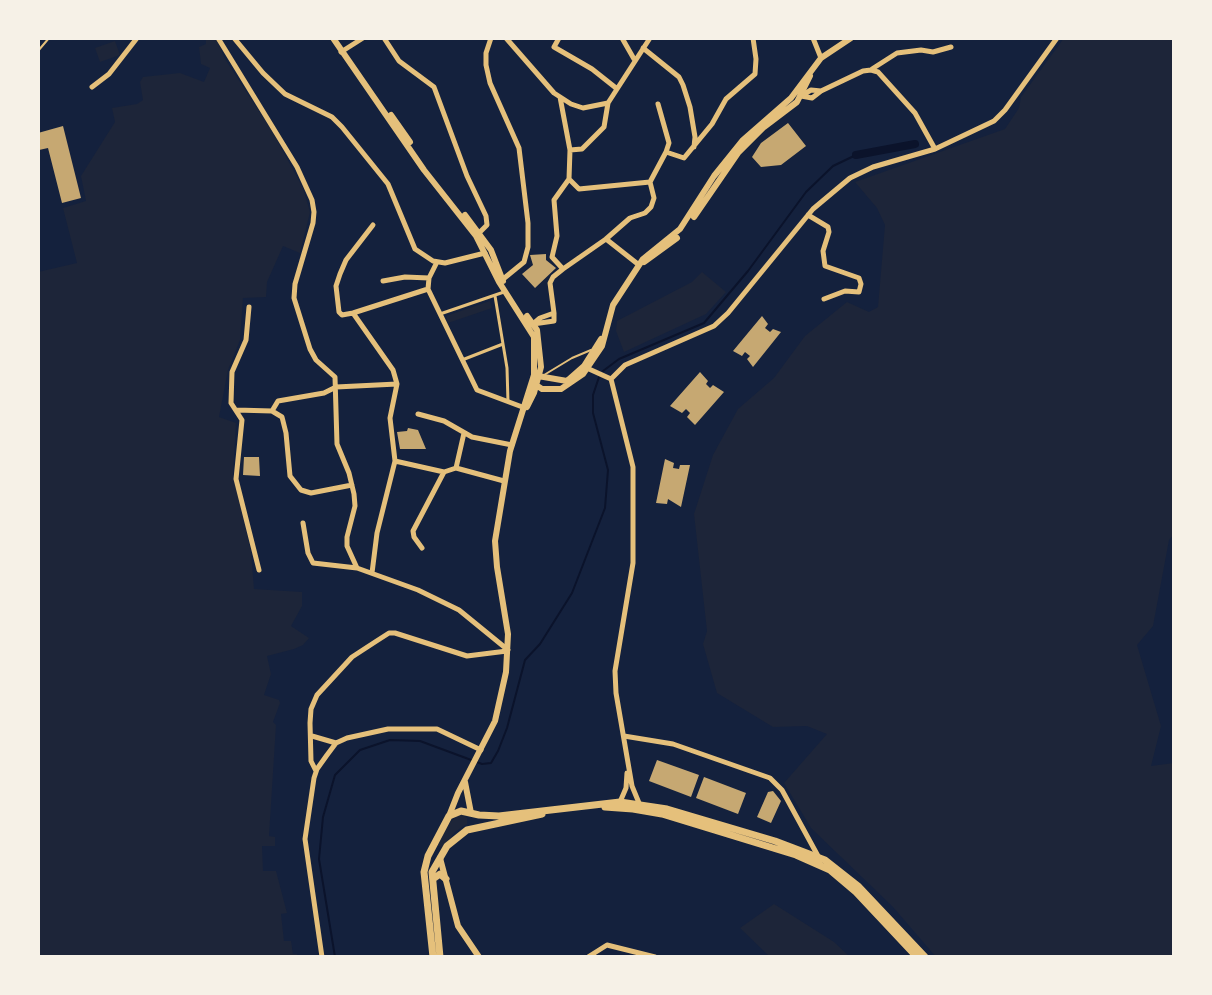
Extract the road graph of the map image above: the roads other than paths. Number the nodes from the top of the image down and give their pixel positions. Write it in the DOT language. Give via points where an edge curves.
graph roads {
  1 [pos="49,38"];
  2 [pos="137,38"];
  3 [pos="218,38"];
  4 [pos="234,38"];
  5 [pos="333,38"];
  6 [pos="363,38"];
  7 [pos="384,38"];
  8 [pos="491,38"];
  9 [pos="506,38"];
  10 [pos="559,38"];
  11 [pos="622,38"];
  12 [pos="650,38"];
  13 [pos="753,38"];
  14 [pos="813,38"];
  15 [pos="851,38"];
  16 [pos="1057,38"];
  17 [pos="951,47"];
  18 [pos="643,48"];
  19 [pos="38,51"];
  20 [pos="341,52"];
  21 [pos="821,58"];
  22 [pos="634,59"];
  23 [pos="871,70"];
  24 [pos="92,87"];
  25 [pos="616,88"];
  26 [pos="798,94"];
  27 [pos="560,97"];
  28 [pos="608,103"];
  29 [pos="658,104"];
  30 [pos="694,147"];
  31 [pos="935,149"];
  32 [pos="570,150"];
  33 [pos="666,152"];
  34 [pos="569,179"];
  35 [pos="650,182"];
  36 [pos="808,215"];
  37 [pos="373,225"];
  38 [pos="478,234"];
  39 [pos="606,239"];
  40 [pos="489,251"];
  41 [pos="437,262"];
  42 [pos="640,265"];
  43 [pos="563,269"];
  44 [pos="429,278"];
  45 [pos="383,281"];
  46 [pos="501,281"];
  47 [pos="428,289"];
  48 [pos="505,291"];
  49 [pos="495,296"];
  50 [pos="824,299"];
  51 [pos="249,307"];
  52 [pos="353,313"];
  53 [pos="440,314"];
  54 [pos="531,325"];
  55 [pos="606,327"];
  56 [pos="504,344"];
  57 [pos="596,349"];
  58 [pos="462,360"];
  59 [pos="589,369"];
  60 [pos="611,379"];
  61 [pos="536,380"];
  62 [pos="397,384"];
  63 [pos="336,387"];
  64 [pos="508,402"];
  65 [pos="526,408"];
  66 [pos="236,410"];
  67 [pos="272,411"];
  68 [pos="418,414"];
  69 [pos="464,433"];
  70 [pos="512,445"];
  71 [pos="395,461"];
  72 [pos="456,468"];
  73 [pos="444,472"];
  74 [pos="504,481"];
  75 [pos="352,485"];
  76 [pos="303,523"];
  77 [pos="422,548"];
  78 [pos="357,568"];
  79 [pos="259,570"];
  80 [pos="372,573"];
  81 [pos="508,651"];
  82 [pos="312,736"];
  83 [pos="624,736"];
  84 [pos="336,743"];
  85 [pos="479,753"];
  86 [pos="628,764"];
  87 [pos="316,771"];
  88 [pos="465,782"];
  89 [pos="620,802"];
  90 [pos="595,806"];
  91 [pos="641,806"];
  92 [pos="548,811"];
  93 [pos="471,813"];
  94 [pos="449,816"];
  95 [pos="467,830"];
  96 [pos="451,841"];
  97 [pos="434,846"];
  98 [pos="818,856"];
  99 [pos="439,857"];
  100 [pos="446,879"];
  101 [pos="432,881"];
  102 [pos="322,957"];
  103 [pos="433,957"];
  104 [pos="440,957"];
  105 [pos="479,957"];
  106 [pos="588,957"];
  107 [pos="655,957"];
  108 [pos="917,957"];
  109 [pos="925,957"];
  1 -- 19 [label="lane"];
  2 -- 24 [label="street"];
  3 -- 63 [label="street" via="307,186 314,212 294,298 310,349 335,377"];
  4 -- 41 [label="street" via="285,94 342,127 388,184 415,249"];
  5 -- 20 [label="street"];
  6 -- 20 [label="street"];
  7 -- 38 [label="street" via="399,61 434,87 486,216 487,225"];
  8 -- 46 [label="street" via="486,65 519,148 528,223 524,262"];
  9 -- 27 [label="street"];
  10 -- 25 [label="street" via="554,47"];
  11 -- 22 [label="street"];
  12 -- 18 [label="street"];
  13 -- 30 [label="street" via="755,74 726,99"];
  14 -- 21 [label="street"];
  15 -- 21 [label="street"];
  16 -- 31 [label="street" via="994,121"];
  17 -- 23 [label="street" via="897,53"];
  18 -- 22 [label="street"];
  18 -- 30 [label="street" via="679,77 690,107"];
  20 -- 38 [label="street"];
  21 -- 26 [label="street"];
  22 -- 25 [label="street"];
  23 -- 26 [label="street" via="821,91"];
  23 -- 31 [label="street" via="915,113"];
  25 -- 28 [label="street"];
  26 -- 42 [label="street" via="730,154 680,229"];
  27 -- 28 [label="street" via="583,108"];
  27 -- 32 [label="street"];
  28 -- 32 [label="street" via="604,127 582,149"];
  29 -- 33 [label="street" via="669,143"];
  30 -- 33 [label="street" via="684,158"];
  31 -- 36 [label="street" via="850,178"];
  32 -- 34 [label="street"];
  33 -- 35 [label="street"];
  34 -- 35 [label="street" via="579,189"];
  34 -- 43 [label="street" via="553,208 557,236 552,257"];
  35 -- 39 [label="street" via="651,207"];
  36 -- 50 [label="street" via="828,227 825,266 859,278 861,284 859,292"];
  36 -- 60 [label="street" via="714,326 625,365"];
  37 -- 52 [label="street" via="346,260 336,286 339,312"];
  38 -- 40 [label="street"];
  39 -- 42 [label="street"];
  39 -- 43 [label="street"];
  40 -- 41 [label="street"];
  40 -- 46 [label="street"];
  41 -- 44 [label="street"];
  42 -- 55 [label="street" via="616,299"];
  43 -- 54 [label="street" via="550,283 554,313"];
  44 -- 45 [label="street"];
  44 -- 47 [label="street"];
  46 -- 48 [label="street"];
  46 -- 54 [label="street"];
  47 -- 52 [label="street"];
  47 -- 53 [label="street"];
  48 -- 49 [label="street"];
  48 -- 54 [label="street"];
  49 -- 53 [label="street"];
  49 -- 56 [label="street"];
  51 -- 66 [label="street" via="246,340 232,372 231,403"];
  52 -- 62 [label="street"];
  53 -- 58 [label="street"];
  54 -- 61 [label="street"];
  55 -- 57 [label="street"];
  55 -- 59 [label="street"];
  56 -- 58 [label="street"];
  56 -- 64 [label="street"];
  57 -- 61 [label="lane"];
  57 -- 61 [label="street" via="567,381"];
  58 -- 64 [label="street" via="477,390"];
  59 -- 60 [label="street"];
  59 -- 61 [label="street" via="561,389"];
  60 -- 83 [label="street" via="629,445 635,494 633,563 615,671"];
  61 -- 65 [label="street"];
  62 -- 63 [label="street"];
  62 -- 71 [label="street" via="390,418"];
  63 -- 67 [label="street" via="278,401"];
  63 -- 75 [label="street" via="337,444"];
  64 -- 65 [label="street"];
  65 -- 70 [label="street"];
  66 -- 67 [label="street"];
  66 -- 79 [label="street" via="242,420 236,479"];
  67 -- 75 [label="street" via="282,417 290,476 301,490"];
  68 -- 69 [label="street"];
  69 -- 70 [label="street"];
  69 -- 72 [label="street"];
  70 -- 74 [label="street"];
  71 -- 73 [label="street"];
  71 -- 80 [label="street"];
  72 -- 73 [label="street"];
  72 -- 74 [label="street"];
  73 -- 77 [label="street" via="413,531"];
  74 -- 81 [label="street" via="495,550"];
  75 -- 78 [label="street" via="355,506 347,537"];
  76 -- 78 [label="street" via="313,563"];
  78 -- 80 [label="street"];
  80 -- 81 [label="street" via="459,610"];
  81 -- 82 [label="street" via="467,656 389,633 352,657 317,695 311,709"];
  81 -- 85 [label="street" via="499,709"];
  82 -- 84 [label="street"];
  82 -- 87 [label="street"];
  83 -- 86 [label="street"];
  83 -- 98 [label="street" via="673,744 770,778"];
  84 -- 85 [label="street" via="372,731 437,729"];
  84 -- 87 [label="street"];
  85 -- 88 [label="street"];
  86 -- 89 [label="street"];
  86 -- 91 [label="street"];
  87 -- 102 [label="street" via="305,839"];
  88 -- 93 [label="street"];
  88 -- 94 [label="street"];
  89 -- 90 [label="main road"];
  89 -- 91 [label="main road"];
  90 -- 91 [label="main road"];
  90 -- 92 [label="main road"];
  91 -- 98 [label="main road"];
  91 -- 108 [label="main road" via="830,870"];
  92 -- 93 [label="main road"];
  92 -- 95 [label="main road"];
  93 -- 94 [label="main road"];
  93 -- 95 [label="main road" via="473,822"];
  94 -- 97 [label="main road"];
  95 -- 96 [label="main road"];
  96 -- 99 [label="main road"];
  96 -- 100 [label="street"];
  97 -- 99 [label="main road"];
  97 -- 103 [label="main road" via="424,872"];
  98 -- 109 [label="main road" via="853,880"];
  99 -- 100 [label="street"];
  99 -- 101 [label="main road"];
  100 -- 101 [label="main road" via="440,874"];
  100 -- 105 [label="street" via="458,926"];
  101 -- 104 [label="main road"];
  106 -- 107 [label="street" via="607,945"];
}
